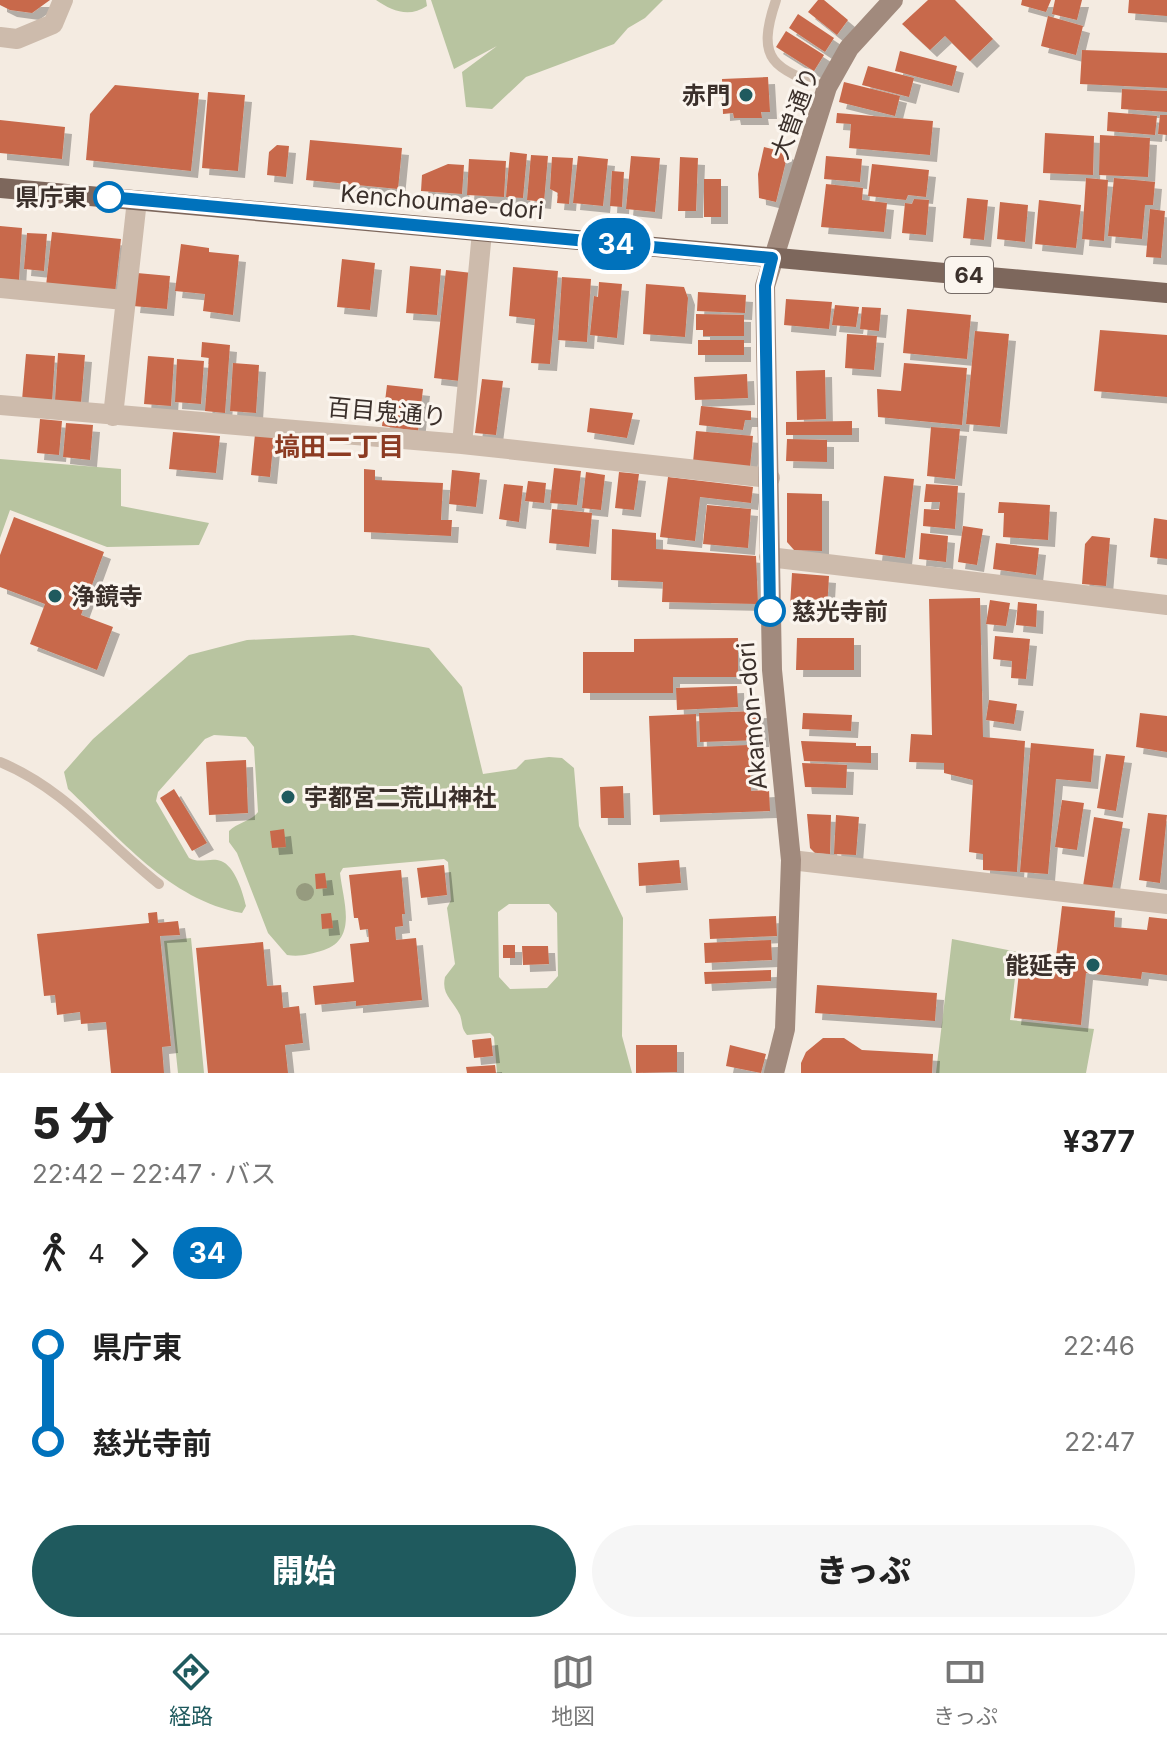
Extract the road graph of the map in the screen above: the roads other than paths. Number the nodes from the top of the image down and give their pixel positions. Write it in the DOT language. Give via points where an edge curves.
graph roads {
  1 [pos="63,0"];
  2 [pos="776,0"];
  3 [pos="893,0"];
  4 [pos="0,37"];
  5 [pos="827,87"];
  6 [pos="0,188"];
  7 [pos="137,200"];
  8 [pos="482,232"];
  9 [pos="772,258"];
  10 [pos="0,288"];
  11 [pos="1167,293"];
  12 [pos="124,300"];
  13 [pos="0,405"];
  14 [pos="113,416"];
  15 [pos="462,444"];
  16 [pos="770,478"];
  17 [pos="769,557"];
  18 [pos="1167,605"];
  19 [pos="0,762"];
  20 [pos="791,860"];
  21 [pos="159,884"];
  22 [pos="1167,904"];
  23 [pos="776,1073"];
  1 -- 4 [label="street" via="53,24 17,39"];
  2 -- 5 [label="lane" via="768,50 774,63 786,73"];
  3 -- 5 [label="street, 大曽通り" via="849,48"];
  5 -- 9 [label="street, 大曽通り"];
  6 -- 7 [label="main road, Kenchoumae-dori / 64"];
  7 -- 8 [label="main road, Kenchoumae-dori / 64"];
  7 -- 12 [label="street"];
  8 -- 9 [label="main road, Kenchoumae-dori / 64"];
  8 -- 15 [label="street"];
  9 -- 11 [label="main road, Kenchoumae-dori / 64"];
  9 -- 16 [label="street, Akamon-dori" via="765,286"];
  10 -- 12 [label="street"];
  12 -- 14 [label="street"];
  13 -- 14 [label="street, 百目鬼通り"];
  14 -- 15 [label="street, 百目鬼通り"];
  15 -- 16 [label="street, 百目鬼通り"];
  16 -- 17 [label="street, Akamon-dori"];
  17 -- 18 [label="street"];
  17 -- 20 [label="street, Akamon-dori" via="772,670"];
  19 -- 21 [label="lane" via="77,809"];
  20 -- 22 [label="street"];
  20 -- 23 [label="street, Akamon-dori" via="785,1029"];
}
